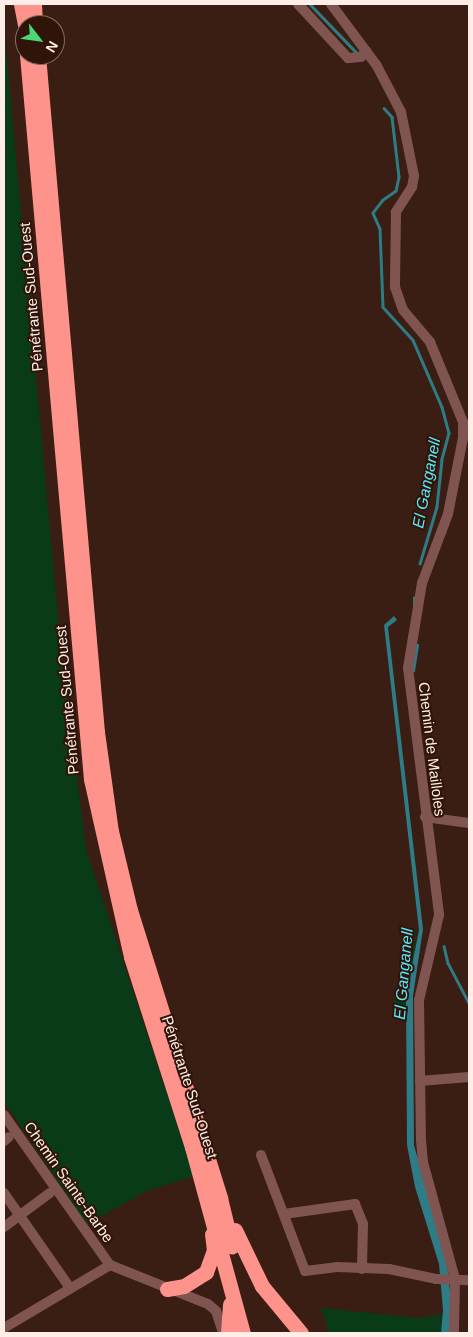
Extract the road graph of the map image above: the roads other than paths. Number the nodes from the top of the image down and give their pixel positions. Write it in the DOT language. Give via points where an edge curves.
graph roads {
  1 [pos="298,4"];
  2 [pos="331,4"];
  3 [pos="366,51"];
  4 [pos="28,65"];
  5 [pos="39,65"];
  6 [pos="425,817"];
  7 [pos="469,823"];
  8 [pos="469,1077"];
  9 [pos="420,1081"];
  10 [pos="4,1115"];
  11 [pos="261,1155"];
  12 [pos="202,1181"];
  13 [pos="4,1193"];
  14 [pos="50,1193"];
  15 [pos="220,1198"];
  16 [pos="284,1214"];
  17 [pos="20,1215"];
  18 [pos="4,1227"];
  19 [pos="110,1265"];
  20 [pos="362,1269"];
  21 [pos="228,1272"];
  22 [pos="453,1279"];
  23 [pos="469,1280"];
  24 [pos="70,1288"];
  25 [pos="167,1288"];
  26 [pos="244,1325"];
  27 [pos="4,1328"];
  28 [pos="223,1333"];
  29 [pos="228,1333"];
  30 [pos="253,1333"];
  31 [pos="300,1333"];
  32 [pos="454,1333"];
  1 -- 3 [label="street" via="348,58 361,57"];
  2 -- 3 [label="street, Chemin de Mailloles"];
  3 -- 6 [label="street, Chemin de Mailloles" via="401,112 414,176 412,187 396,212 395,287 402,310 430,342 463,422 463,438 448,514 422,583 408,668"];
  4 -- 12 [label="highway, Pénétrante Sud-Ouest" via="92,779 131,957"];
  5 -- 15 [label="highway, Pénétrante Sud-Ouest" via="97,732 111,831 171,1046"];
  6 -- 7 [label="street"];
  6 -- 9 [label="street, Chemin de Mailloles" via="440,915 419,1000"];
  8 -- 9 [label="street"];
  9 -- 22 [label="street, Chemin de Mailloles" via="423,1162"];
  10 -- 19 [label="street, Chemin Sainte-Barbe"];
  11 -- 16 [label="street"];
  12 -- 21 [label="highway, Pénétrante Sud-Ouest"];
  12 -- 25 [label="highway" via="213,1238 211,1263 197,1280"];
  13 -- 17 [label="street"];
  14 -- 17 [label="street"];
  15 -- 26 [label="highway, Pénétrante Sud-Ouest"];
  15 -- 31 [label="highway" via="252,1270"];
  16 -- 20 [label="street" via="305,1271"];
  16 -- 20 [label="street" via="355,1204 363,1224"];
  17 -- 18 [label="street"];
  17 -- 24 [label="street"];
  19 -- 24 [label="street"];
  19 -- 25 [label="street"];
  20 -- 22 [label="street" via="389,1269 436,1279"];
  21 -- 26 [label="highway, Pénétrante Sud-Ouest"];
  21 -- 29 [label="highway"];
  22 -- 23 [label="street"];
  22 -- 32 [label="street, Chemin de Mailloles"];
  24 -- 27 [label="street"];
  25 -- 28 [label="street" via="208,1304 216,1311"];
  26 -- 30 [label="highway"];
}
